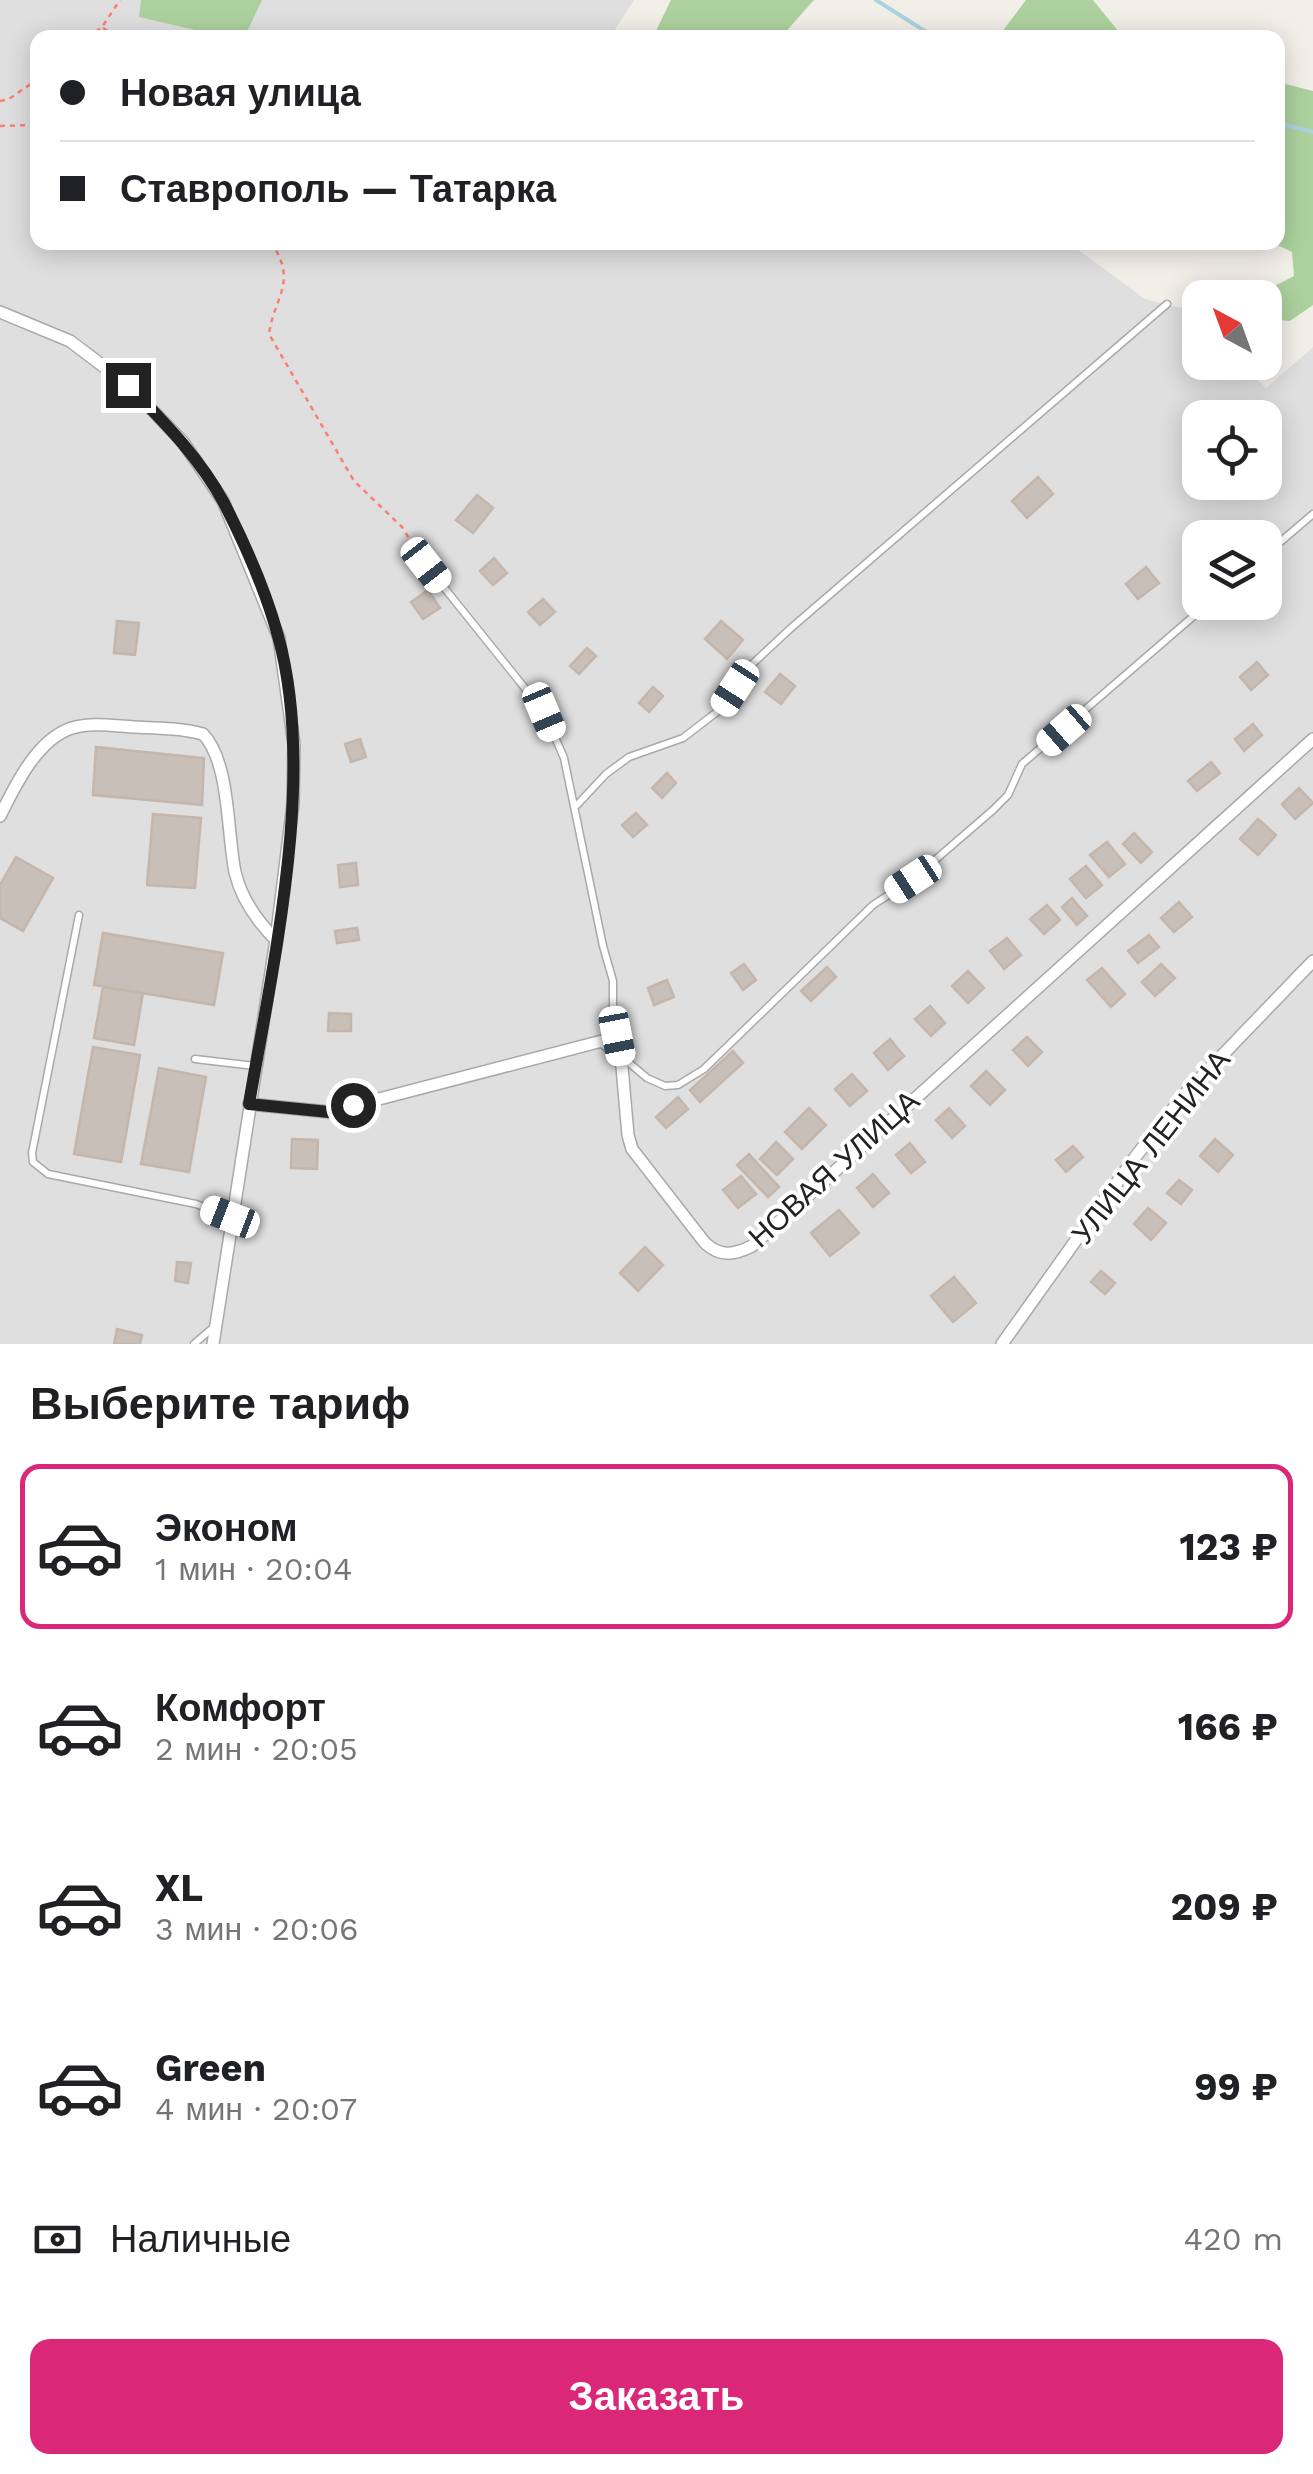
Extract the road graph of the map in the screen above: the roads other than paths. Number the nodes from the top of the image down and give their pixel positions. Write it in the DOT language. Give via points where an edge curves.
graph roads {
  1 [pos="1167,304"];
  2 [pos="0,312"];
  3 [pos="1313,514"];
  4 [pos="1282,540"];
  5 [pos="426,565"];
  6 [pos="1189,620"];
  7 [pos="1313,739"];
  8 [pos="576,806"];
  9 [pos="0,816"];
  10 [pos="79,915"];
  11 [pos="276,940"];
  12 [pos="1313,960"];
  13 [pos="621,1056"];
  14 [pos="195,1059"];
  15 [pos="255,1066"];
  16 [pos="249,1104"];
  17 [pos="230,1217"];
  18 [pos="216,1325"];
  19 [pos="194,1344"];
  20 [pos="213,1344"];
  21 [pos="1002,1344"];
  1 -- 8 [label="lane" via="791,628 748,668 722,708 683,738 629,757"];
  2 -- 11 [label="street" via="70,340 128,385 183,442 223,501 279,638 294,744"];
  3 -- 4 [label="lane"];
  5 -- 8 [label="lane" via="544,712"];
  6 -- 13 [label="lane" via="1022,764 994,810 873,905 704,1070 665,1086"];
  7 -- 13 [label="street, НОВАЯ УЛИЦА" via="738,1254 715,1252 705,1243 632,1148"];
  8 -- 13 [label="lane" via="614,981"];
  9 -- 11 [label="street" via="18,779 68,729 203,734 217,754 236,877 258,922"];
  10 -- 17 [label="lane" via="34,1162 48,1174"];
  11 -- 15 [label="street"];
  12 -- 21 [label="street, УЛИЦА ЛЕНИНА" via="1184,1096"];
  13 -- 16 [label="street" via="602,1042 586,1043 329,1112"];
  14 -- 15 [label="lane"];
  15 -- 16 [label="street"];
  16 -- 17 [label="street"];
  17 -- 18 [label="street"];
  18 -- 19 [label="lane"];
  18 -- 20 [label="street"];
}
